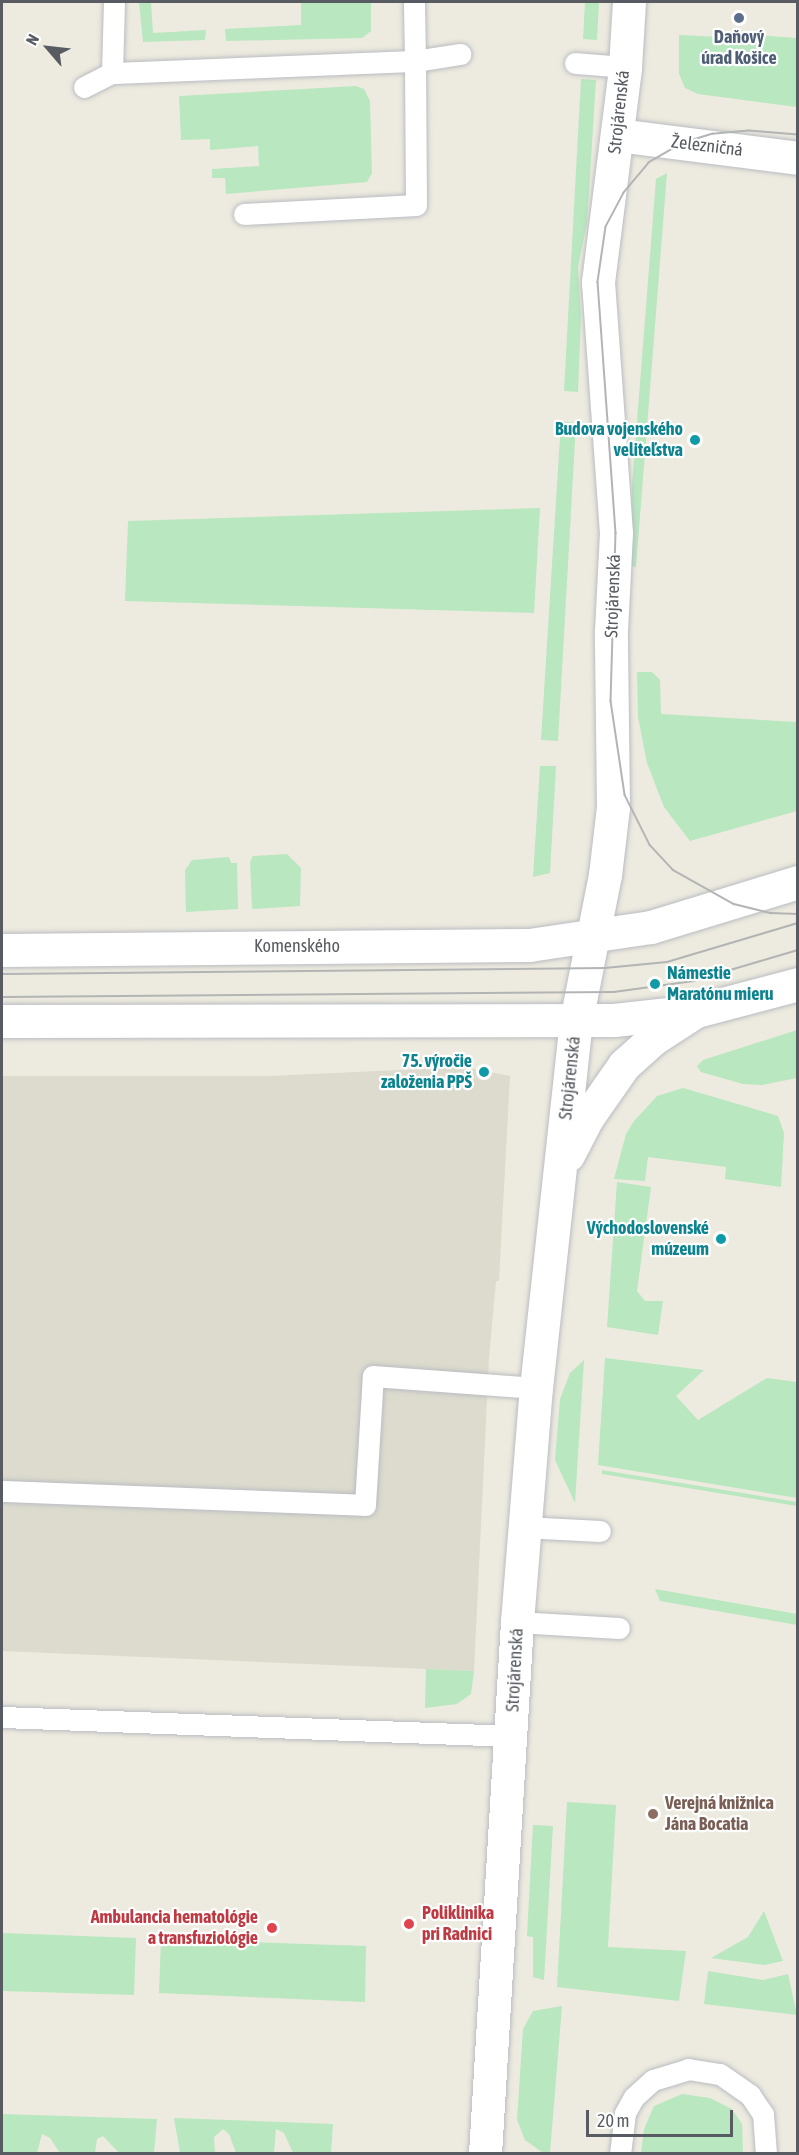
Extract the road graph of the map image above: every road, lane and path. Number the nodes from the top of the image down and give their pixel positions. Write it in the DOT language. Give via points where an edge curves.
graph roads {
  1 [pos="114,2"];
  2 [pos="414,2"];
  3 [pos="628,2"];
  4 [pos="460,54"];
  5 [pos="415,61"];
  6 [pos="574,63"];
  7 [pos="625,68"];
  8 [pos="112,73"];
  9 [pos="84,87"];
  10 [pos="617,135"];
  11 [pos="798,158"];
  12 [pos="244,214"];
  13 [pos="798,882"];
  14 [pos="592,937"];
  15 [pos="2,950"];
  16 [pos="798,984"];
  17 [pos="696,1011"];
  18 [pos="576,1021"];
  19 [pos="2,1022"];
  20 [pos="559,1189"];
  21 [pos="536,1388"];
  22 [pos="2,1491"];
  23 [pos="523,1527"];
  24 [pos="600,1532"];
  25 [pos="517,1622"];
  26 [pos="619,1629"];
  27 [pos="2,1717"];
  28 [pos="512,1736"];
  29 [pos="485,2154"];
  30 [pos="620,2154"];
  31 [pos="766,2154"];
  1 -- 8 [label="lane"];
  2 -- 5 [label="lane"];
  3 -- 7 [label="street, Strojárenská"];
  4 -- 5 [label="lane"];
  5 -- 8 [label="lane"];
  5 -- 12 [label="lane" via="416,205"];
  6 -- 7 [label="lane"];
  7 -- 10 [label="street, Strojárenská"];
  8 -- 9 [label="lane"];
  10 -- 11 [label="street, Železničná"];
  10 -- 14 [label="street, Strojárenská" via="598,282 616,533 611,631 613,807"];
  13 -- 14 [label="street" via="651,927"];
  14 -- 15 [label="street, Komenského" via="528,945"];
  14 -- 18 [label="street, Strojárenská"];
  16 -- 17 [label="street"];
  17 -- 18 [label="street"];
  17 -- 20 [label="street, Strojárenská" via="653,1039 604,1090 568,1153"];
  18 -- 19 [label="street"];
  18 -- 20 [label="street, Strojárenská"];
  20 -- 21 [label="street, Strojárenská"];
  21 -- 22 [label="lane" via="373,1376 366,1505"];
  21 -- 23 [label="street, Strojárenská"];
  23 -- 24 [label="lane"];
  23 -- 25 [label="street, Strojárenská"];
  25 -- 26 [label="lane"];
  25 -- 28 [label="street, Strojárenská"];
  27 -- 28 [label="lane"];
  28 -- 29 [label="street, Strojárenská"];
  30 -- 31 [label="lane" via="625,2113 638,2092 653,2080 688,2069 720,2074 750,2095 763,2114"];
}
